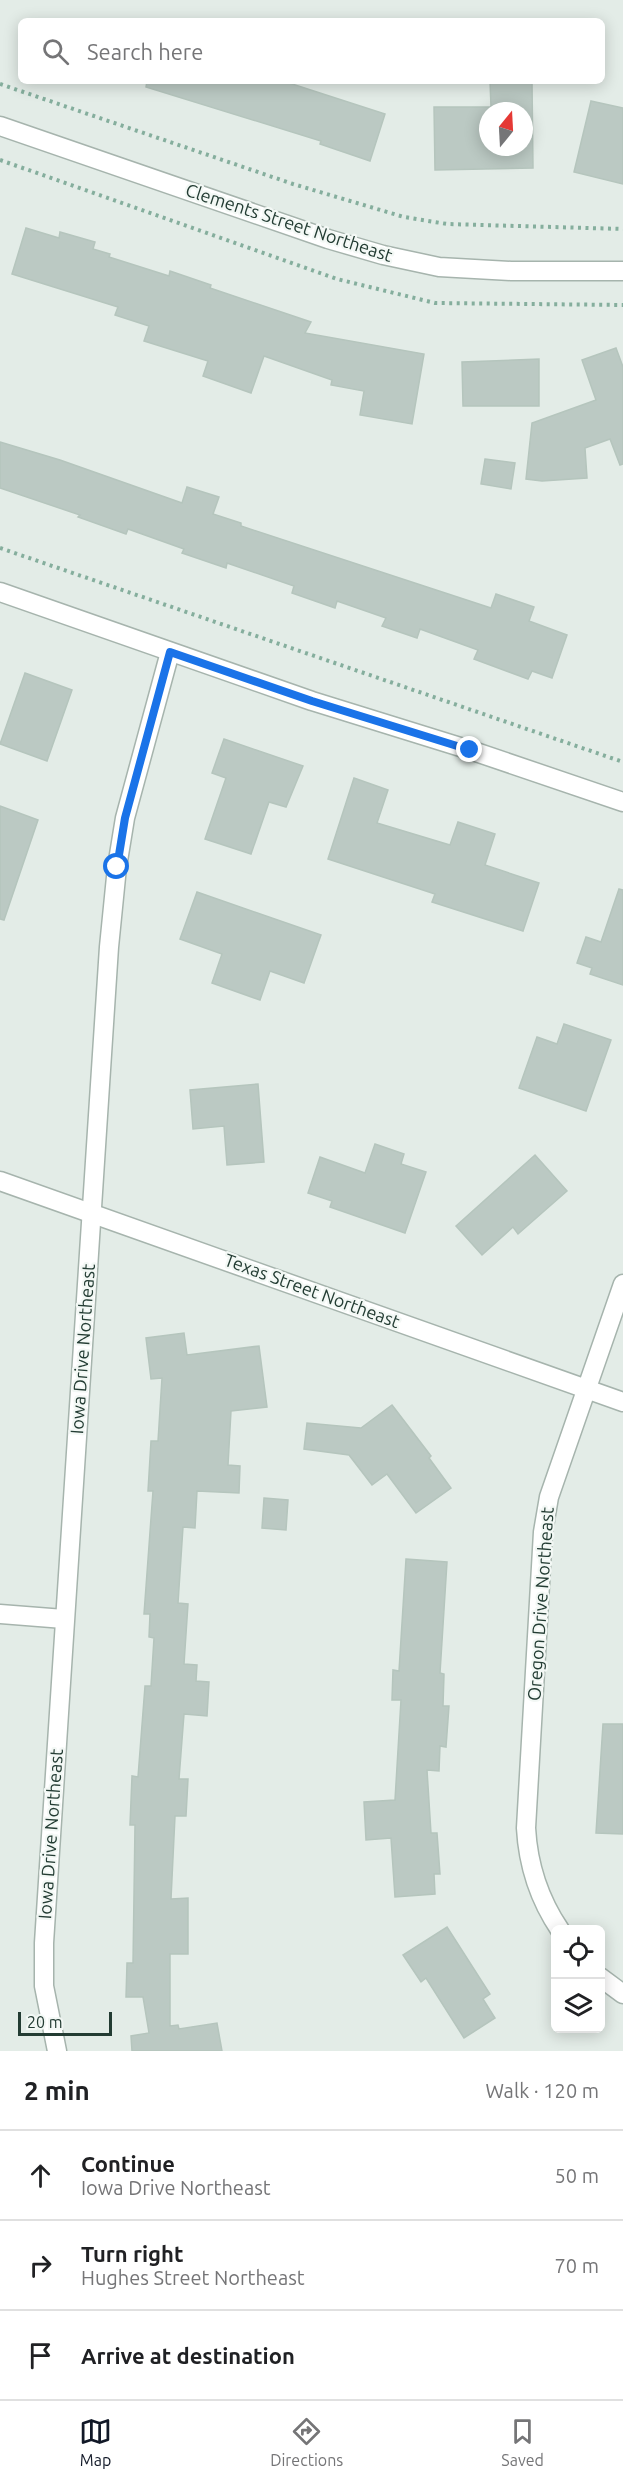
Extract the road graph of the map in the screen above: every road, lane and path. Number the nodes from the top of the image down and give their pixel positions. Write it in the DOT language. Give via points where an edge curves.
graph roads {
  1 [pos="0,84"];
  2 [pos="0,126"];
  3 [pos="623,228"];
  4 [pos="623,272"];
  5 [pos="0,548"];
  6 [pos="0,592"];
  7 [pos="170,652"];
  8 [pos="623,762"];
  9 [pos="623,802"];
  10 [pos="0,1181"];
  11 [pos="92,1213"];
  12 [pos="623,1284"];
  13 [pos="586,1389"];
  14 [pos="623,1402"];
  15 [pos="0,1614"];
  16 [pos="64,1619"];
  17 [pos="557,1925"];
  18 [pos="603,1979"];
  19 [pos="623,1994"];
  20 [pos="57,2051"];
  1 -- 3 [label="path" via="293,184 404,216 447,224"];
  2 -- 4 [label="street, Clements Street Northeast" via="383,255 439,267"];
  5 -- 8 [label="path"];
  6 -- 7 [label="street"];
  7 -- 9 [label="street"];
  7 -- 11 [label="street, Iowa Drive Northeast" via="125,818 117,867"];
  10 -- 11 [label="street, Texas Street Northeast"];
  11 -- 13 [label="street, Texas Street Northeast"];
  11 -- 16 [label="street, Iowa Drive Northeast"];
  12 -- 13 [label="street, Oregon Drive Northeast"];
  13 -- 14 [label="street, Texas Street Northeast"];
  13 -- 17 [label="street, Oregon Drive Northeast" via="549,1497 543,1532 526,1828 538,1891"];
  15 -- 16 [label="street"];
  16 -- 20 [label="street, Iowa Drive Northeast" via="44,1942 45,1986"];
  18 -- 19 [label="street"];
}
